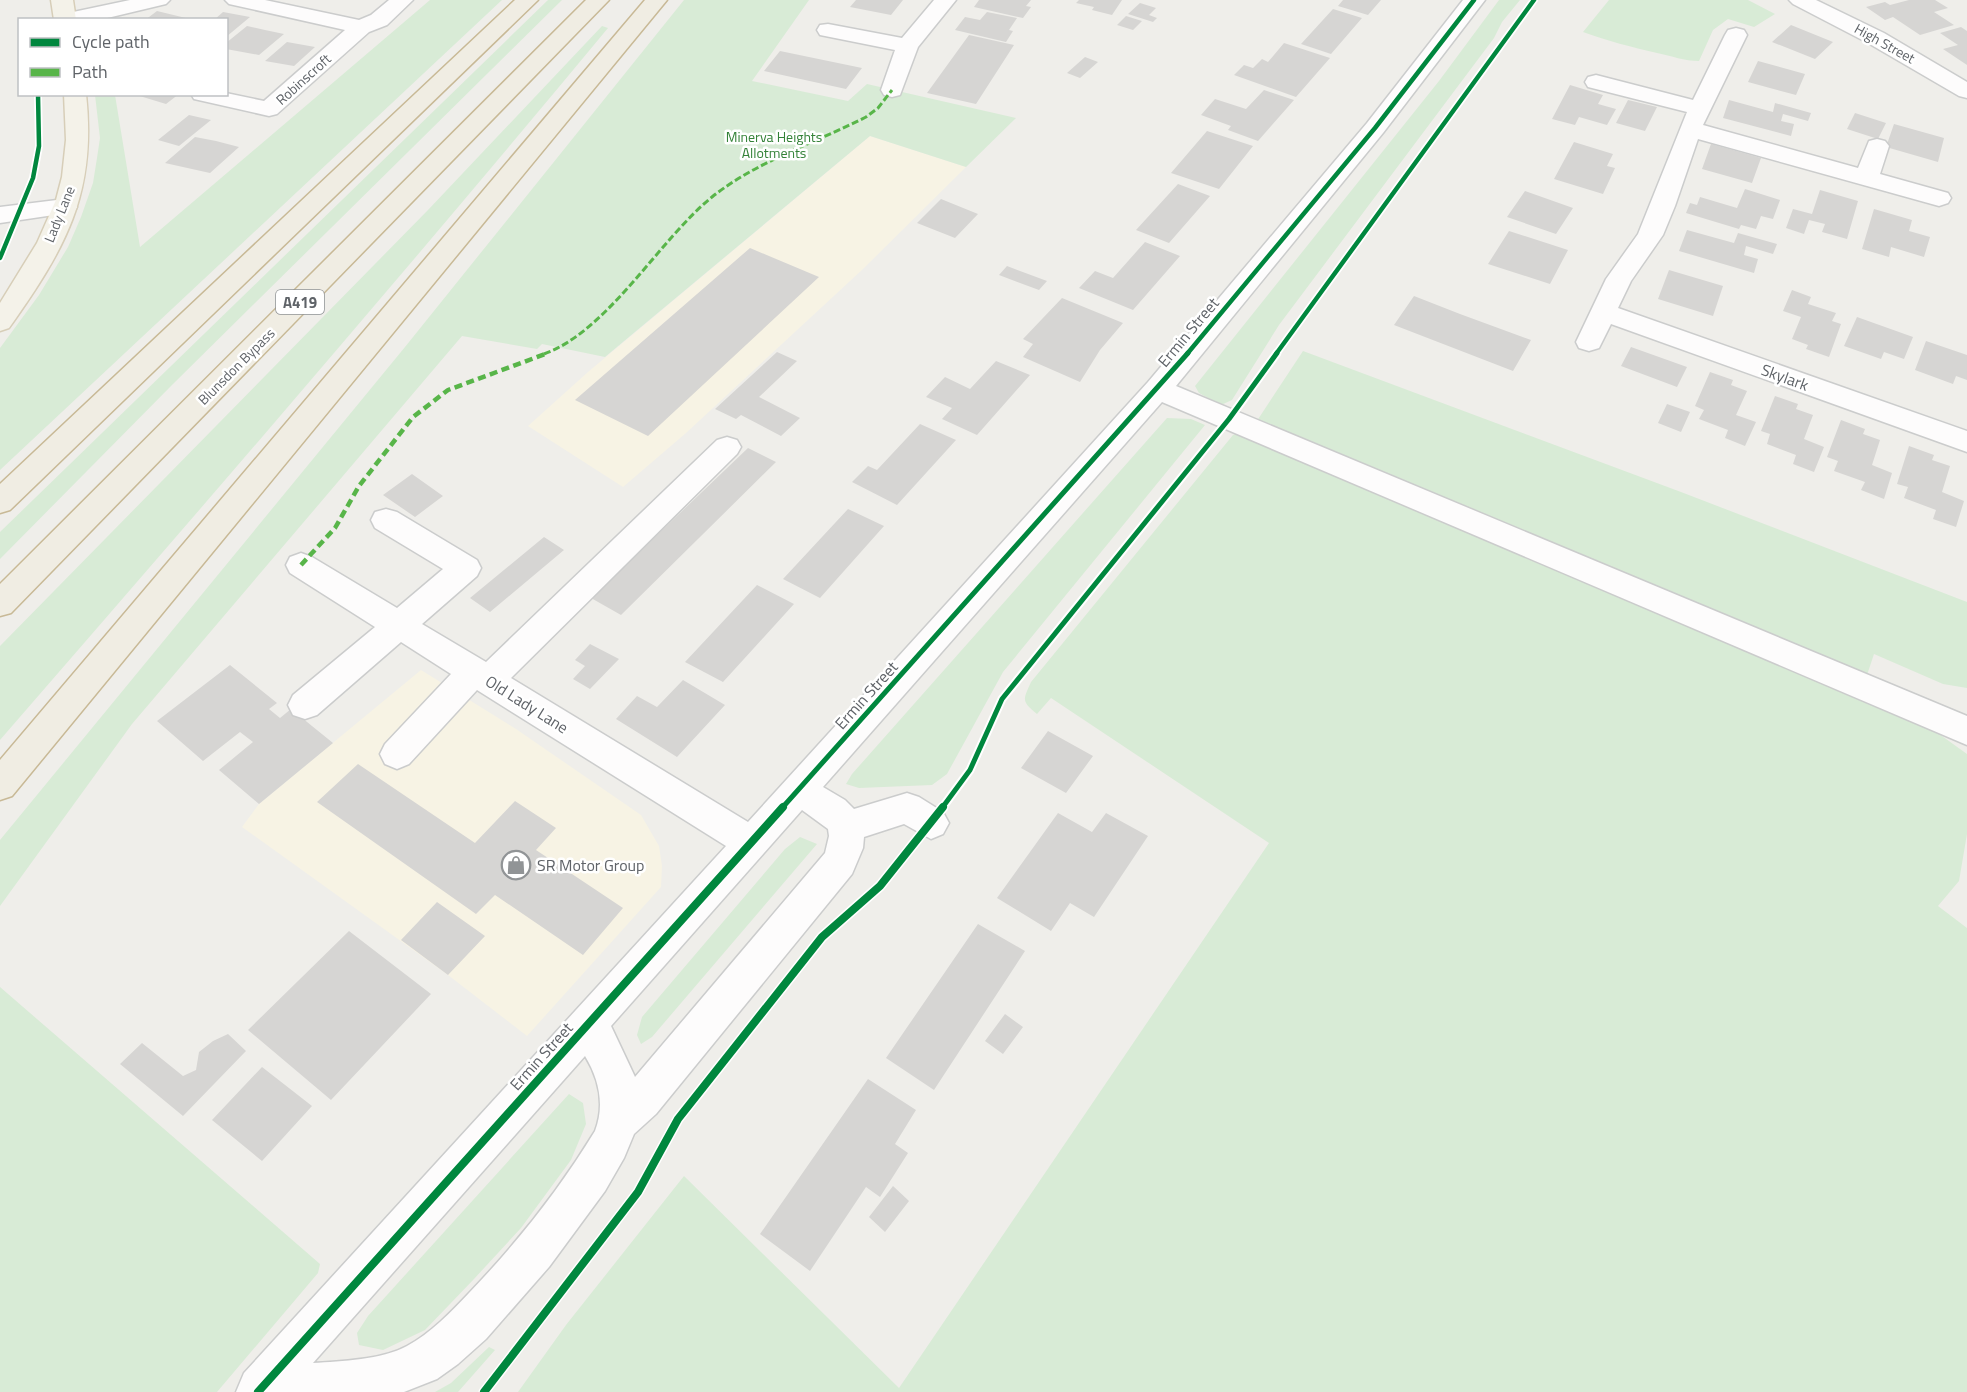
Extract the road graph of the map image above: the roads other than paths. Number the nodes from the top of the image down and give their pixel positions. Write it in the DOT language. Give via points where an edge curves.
graph roads {
  1 [pos="62,0"];
  2 [pos="159,0"];
  3 [pos="236,0"];
  4 [pos="402,0"];
  5 [pos="527,0"];
  6 [pos="598,0"];
  7 [pos="656,0"];
  8 [pos="945,0"];
  9 [pos="1474,0"];
  10 [pos="1816,3"];
  11 [pos="66,18"];
  12 [pos="75,18"];
  13 [pos="361,27"];
  14 [pos="828,30"];
  15 [pos="1736,35"];
  16 [pos="907,46"];
  17 [pos="1596,82"];
  18 [pos="892,90"];
  19 [pos="1967,91"];
  20 [pos="75,96"];
  21 [pos="211,96"];
  22 [pos="1695,119"];
  23 [pos="1877,146"];
  24 [pos="1867,178"];
  25 [pos="1939,198"];
  26 [pos="64,207"];
  27 [pos="0,215"];
  28 [pos="1604,312"];
  29 [pos="0,322"];
  30 [pos="1589,342"];
  31 [pos="1158,389"];
  32 [pos="1967,442"];
  33 [pos="727,447"];
  34 [pos="0,502"];
  35 [pos="386,519"];
  36 [pos="301,565"];
  37 [pos="0,604"];
  38 [pos="401,626"];
  39 [pos="481,676"];
  40 [pos="305,705"];
  41 [pos="1967,731"];
  42 [pos="397,754"];
  43 [pos="0,785"];
  44 [pos="798,791"];
  45 [pos="931,822"];
  46 [pos="847,827"];
  47 [pos="752,843"];
  48 [pos="588,1024"];
  49 [pos="619,1120"];
  50 [pos="259,1391"];
  1 -- 11 [label="main road"];
  2 -- 12 [label="street"];
  3 -- 13 [label="street"];
  4 -- 13 [label="street, Robinscroft" via="379,20"];
  5 -- 34 [label="highway"];
  6 -- 37 [label="highway, Blunsdon Bypass / A419"];
  7 -- 43 [label="highway"];
  8 -- 16 [label="street"];
  9 -- 31 [label="street, Ermin Street" via="1375,128"];
  10 -- 19 [label="street, High Street"];
  13 -- 21 [label="street, Robinscroft" via="269,109"];
  14 -- 16 [label="street"];
  15 -- 22 [label="street"];
  16 -- 18 [label="street"];
  17 -- 22 [label="street"];
  20 -- 26 [label="main road, Lady Lane" via="77,156"];
  22 -- 24 [label="street"];
  22 -- 28 [label="street" via="1659,216 1618,279"];
  23 -- 24 [label="street"];
  24 -- 25 [label="street"];
  26 -- 27 [label="street"];
  26 -- 29 [label="main road, Lady Lane" via="34,270"];
  28 -- 30 [label="street"];
  28 -- 32 [label="street, Skylark"];
  31 -- 41 [label="street"];
  31 -- 44 [label="street, Ermin Street"];
  33 -- 39 [label="street"];
  35 -- 38 [label="street" via="466,568"];
  36 -- 38 [label="street, Old Lady Lane"];
  38 -- 39 [label="street, Old Lady Lane"];
  38 -- 40 [label="street"];
  39 -- 42 [label="street"];
  39 -- 47 [label="street, Old Lady Lane"];
  44 -- 46 [label="street" via="838,814"];
  44 -- 47 [label="street, Ermin Street"];
  45 -- 46 [label="street" via="907,808"];
  46 -- 49 [label="street, Ermin Street" via="847,846 832,873 642,1100"];
  47 -- 48 [label="street, Ermin Street"];
  48 -- 49 [label="street, Ermin Street" via="614,1067 620,1093"];
  48 -- 50 [label="street, Ermin Street"];
  49 -- 50 [label="street, Ermin Street" via="598,1164 573,1201 495,1298 448,1345 397,1374"];
}
